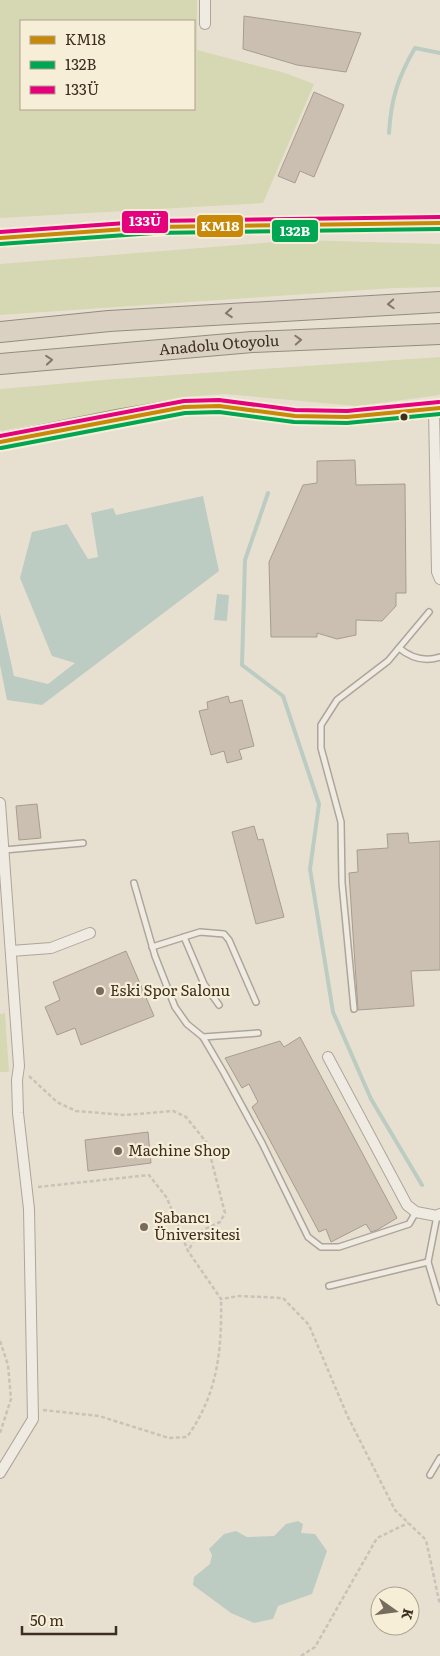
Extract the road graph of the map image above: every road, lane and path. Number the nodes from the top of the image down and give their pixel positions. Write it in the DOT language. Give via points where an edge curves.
graph roads {
  1 [pos="205,0"];
  2 [pos="204,24"];
  3 [pos="440,223"];
  4 [pos="0,238"];
  5 [pos="440,302"];
  6 [pos="0,332"];
  7 [pos="440,334"];
  8 [pos="0,364"];
  9 [pos="437,408"];
  10 [pos="0,442"];
  11 [pos="440,579"];
  12 [pos="429,612"];
  13 [pos="399,648"];
  14 [pos="440,657"];
  15 [pos="0,803"];
  16 [pos="83,843"];
  17 [pos="4,850"];
  18 [pos="134,883"];
  19 [pos="90,933"];
  20 [pos="184,937"];
  21 [pos="152,947"];
  22 [pos="11,951"];
  23 [pos="256,1002"];
  24 [pos="219,1005"];
  25 [pos="354,1009"];
  26 [pos="258,1033"];
  27 [pos="202,1037"];
  28 [pos="328,1057"];
  29 [pos="19,1066"];
  30 [pos="26,1188"];
  31 [pos="416,1212"];
  32 [pos="438,1215"];
  33 [pos="188,1251"];
  34 [pos="428,1262"];
  35 [pos="329,1286"];
  36 [pos="221,1299"];
  37 [pos="440,1302"];
  38 [pos="0,1341"];
  39 [pos="32,1410"];
  40 [pos="0,1433"];
  41 [pos="440,1458"];
  42 [pos="0,1473"];
  43 [pos="430,1475"];
  44 [pos="408,1523"];
  45 [pos="440,1605"];
  46 [pos="302,1656"];
  1 -- 2 [label="street"];
  3 -- 4 [label="main road" via="154,227"];
  5 -- 6 [label="highway, one-way" via="109,321"];
  8 -- 7 [label="highway, Anadolu Otoyolu, one-way" via="252,342"];
  9 -- 10 [label="main road" via="347,417 295,416 219,406 184,407"];
  9 -- 11 [label="street"];
  12 -- 13 [label="lane"];
  13 -- 14 [label="lane" via="421,659"];
  13 -- 25 [label="lane" via="371,675 337,700 325,716 320,732 321,748 342,822 342,883"];
  15 -- 17 [label="street"];
  16 -- 17 [label="lane"];
  17 -- 22 [label="street"];
  18 -- 21 [label="lane"];
  19 -- 22 [label="street" via="51,948"];
  20 -- 21 [label="lane"];
  20 -- 23 [label="lane" via="207,931 226,936"];
  20 -- 24 [label="lane" via="204,984"];
  21 -- 27 [label="lane" via="175,1007"];
  22 -- 29 [label="street"];
  26 -- 27 [label="lane"];
  27 -- 31 [label="lane" via="244,1109 312,1241 327,1248 339,1247 409,1224"];
  28 -- 31 [label="street" via="407,1205"];
  29 -- 30 [label="street" via="18,1113"];
  29 -- 33 [label="path" via="57,1102 76,1112 125,1115 173,1111 186,1117 206,1143 225,1213 220,1222 199,1232"];
  30 -- 33 [label="path" via="149,1175 167,1198"];
  30 -- 39 [label="street"];
  31 -- 32 [label="street"];
  32 -- 34 [label="lane"];
  33 -- 36 [label="path"];
  34 -- 35 [label="lane"];
  34 -- 37 [label="lane"];
  36 -- 39 [label="path" via="222,1341 212,1385 202,1416 187,1436 169,1438 99,1416"];
  36 -- 44 [label="path" via="239,1296 283,1298 309,1325 347,1415 395,1510"];
  38 -- 40 [label="path" via="8,1366 11,1399"];
  39 -- 42 [label="street" via="32,1418"];
  41 -- 43 [label="lane"];
  44 -- 45 [label="path" via="426,1540"];
  44 -- 46 [label="path" via="377,1538 316,1647"];
}
